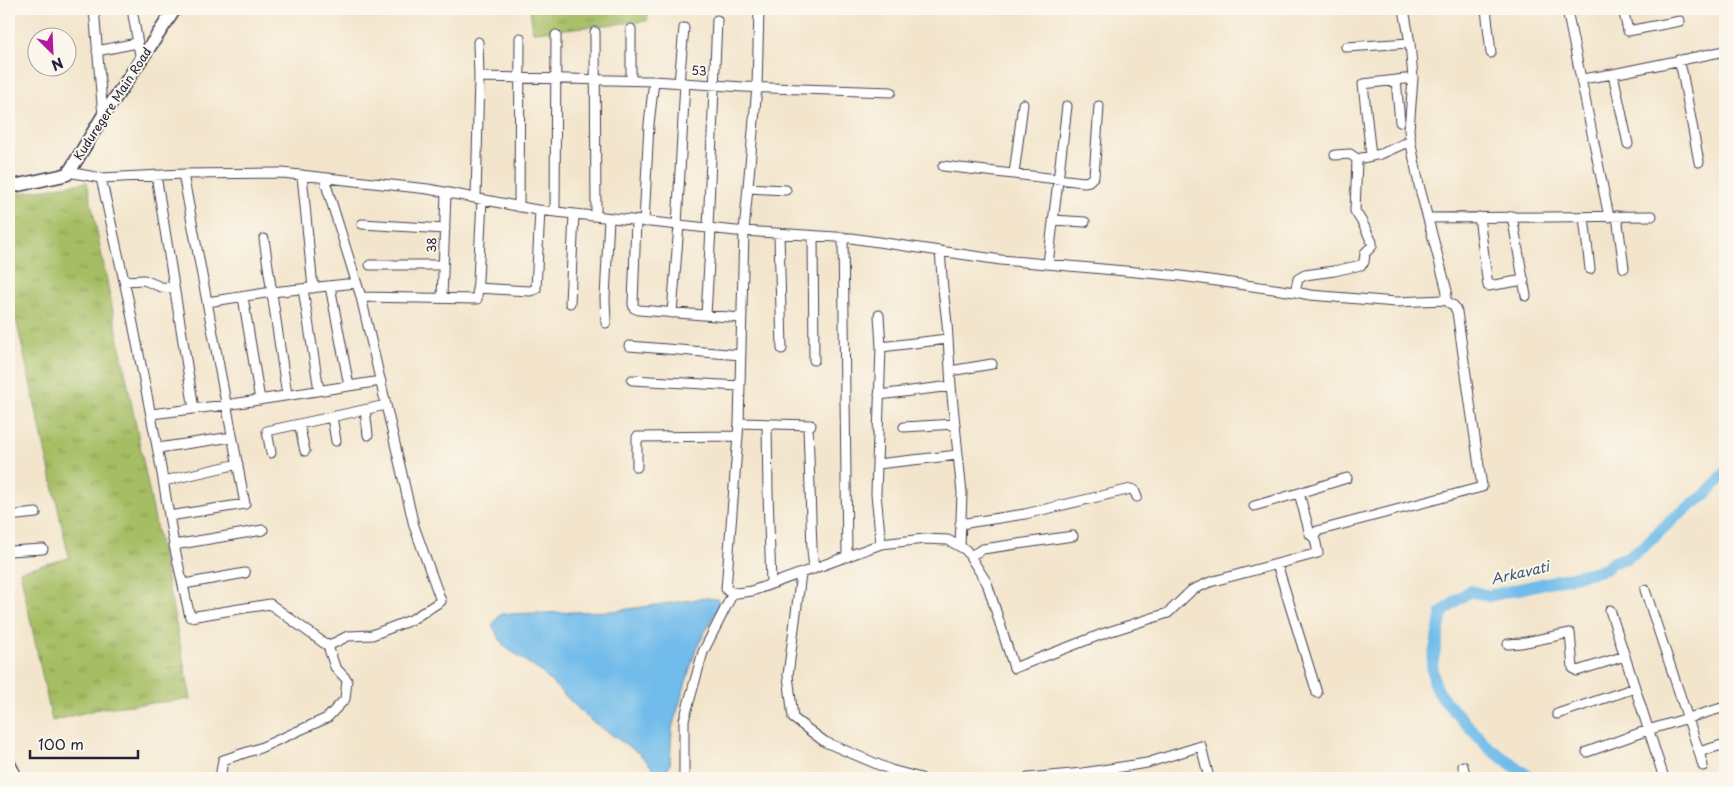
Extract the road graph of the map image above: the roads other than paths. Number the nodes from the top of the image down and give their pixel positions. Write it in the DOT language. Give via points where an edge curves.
graph roads {
  1 [pos="94,9"];
  2 [pos="132,9"];
  3 [pos="175,9"];
  4 [pos="759,9"];
  5 [pos="1404,9"];
  6 [pos="1486,9"];
  7 [pos="1571,9"];
  8 [pos="1623,9"];
  9 [pos="717,20"];
  10 [pos="1680,21"];
  11 [pos="684,28"];
  12 [pos="631,29"];
  13 [pos="594,32"];
  14 [pos="556,35"];
  15 [pos="520,38"];
  16 [pos="478,42"];
  17 [pos="137,43"];
  18 [pos="1410,43"];
  19 [pos="1346,47"];
  20 [pos="97,51"];
  21 [pos="1725,51"];
  22 [pos="1491,53"];
  23 [pos="1678,60"];
  24 [pos="141,62"];
  25 [pos="1613,74"];
  26 [pos="479,77"];
  27 [pos="520,78"];
  28 [pos="1413,78"];
  29 [pos="556,79"];
  30 [pos="1582,79"];
  31 [pos="594,80"];
  32 [pos="631,80"];
  33 [pos="1396,80"];
  34 [pos="654,81"];
  35 [pos="682,83"];
  36 [pos="714,85"];
  37 [pos="757,87"];
  38 [pos="891,92"];
  39 [pos="1023,104"];
  40 [pos="1067,106"];
  41 [pos="1099,106"];
  42 [pos="103,116"];
  43 [pos="1400,122"];
  44 [pos="1410,141"];
  45 [pos="1628,144"];
  46 [pos="1335,155"];
  47 [pos="1371,156"];
  48 [pos="1357,159"];
  49 [pos="1699,162"];
  50 [pos="943,166"];
  51 [pos="68,172"];
  52 [pos="183,174"];
  53 [pos="1014,174"];
  54 [pos="156,175"];
  55 [pos="302,175"];
  56 [pos="102,178"];
  57 [pos="324,178"];
  58 [pos="1058,179"];
  59 [pos="9,187"];
  60 [pos="748,188"];
  61 [pos="786,190"];
  62 [pos="446,193"];
  63 [pos="479,199"];
  64 [pos="519,207"];
  65 [pos="540,210"];
  66 [pos="555,212"];
  67 [pos="574,214"];
  68 [pos="596,216"];
  69 [pos="1512,216"];
  70 [pos="1584,216"];
  71 [pos="1613,216"];
  72 [pos="1652,216"];
  73 [pos="1479,217"];
  74 [pos="609,218"];
  75 [pos="1428,218"];
  76 [pos="1053,220"];
  77 [pos="640,221"];
  78 [pos="1085,222"];
  79 [pos="362,224"];
  80 [pos="678,225"];
  81 [pos="710,228"];
  82 [pos="445,229"];
  83 [pos="744,231"];
  84 [pos="779,234"];
  85 [pos="813,236"];
  86 [pos="843,237"];
  87 [pos="264,239"];
  88 [pos="940,251"];
  89 [pos="444,264"];
  90 [pos="1048,264"];
  91 [pos="370,265"];
  92 [pos="1624,268"];
  93 [pos="1590,270"];
  94 [pos="1524,280"];
  95 [pos="124,281"];
  96 [pos="356,283"];
  97 [pos="330,286"];
  98 [pos="174,288"];
  99 [pos="313,288"];
  100 [pos="477,288"];
  101 [pos="303,289"];
  102 [pos="272,292"];
  103 [pos="1294,292"];
  104 [pos="1526,296"];
  105 [pos="243,297"];
  106 [pos="361,297"];
  107 [pos="442,298"];
  108 [pos="1445,300"];
  109 [pos="207,302"];
  110 [pos="570,304"];
  111 [pos="672,312"];
  112 [pos="879,314"];
  113 [pos="706,315"];
  114 [pos="742,318"];
  115 [pos="606,323"];
  116 [pos="947,339"];
  117 [pos="629,346"];
  118 [pos="881,347"];
  119 [pos="782,349"];
  120 [pos="740,355"];
  121 [pos="814,360"];
  122 [pos="992,364"];
  123 [pos="950,371"];
  124 [pos="632,380"];
  125 [pos="381,381"];
  126 [pos="349,386"];
  127 [pos="740,386"];
  128 [pos="951,386"];
  129 [pos="319,390"];
  130 [pos="287,395"];
  131 [pos="880,395"];
  132 [pos="260,400"];
  133 [pos="226,405"];
  134 [pos="386,405"];
  135 [pos="194,409"];
  136 [pos="364,410"];
  137 [pos="151,414"];
  138 [pos="332,417"];
  139 [pos="739,423"];
  140 [pos="300,424"];
  141 [pos="767,424"];
  142 [pos="955,424"];
  143 [pos="904,427"];
  144 [pos="368,435"];
  145 [pos="738,436"];
  146 [pos="232,437"];
  147 [pos="336,441"];
  148 [pos="158,448"];
  149 [pos="305,451"];
  150 [pos="271,453"];
  151 [pos="958,455"];
  152 [pos="238,464"];
  153 [pos="877,464"];
  154 [pos="637,467"];
  155 [pos="1347,478"];
  156 [pos="164,481"];
  157 [pos="1299,493"];
  158 [pos="1138,497"];
  159 [pos="1254,506"];
  160 [pos="36,512"];
  161 [pos="9,516"];
  162 [pos="169,516"];
  163 [pos="960,524"];
  164 [pos="263,530"];
  165 [pos="1072,536"];
  166 [pos="1315,539"];
  167 [pos="881,544"];
  168 [pos="174,545"];
  169 [pos="960,546"];
  170 [pos="43,549"];
  171 [pos="9,552"];
  172 [pos="970,556"];
  173 [pos="847,557"];
  174 [pos="1277,564"];
  175 [pos="814,569"];
  176 [pos="245,573"];
  177 [pos="801,574"];
  178 [pos="184,584"];
  179 [pos="772,584"];
  180 [pos="1645,590"];
  181 [pos="730,591"];
  182 [pos="1610,610"];
  183 [pos="1508,644"];
  184 [pos="328,646"];
  185 [pos="1625,656"];
  186 [pos="1634,688"];
  187 [pos="1317,693"];
  188 [pos="1725,707"];
  189 [pos="1557,714"];
  190 [pos="1688,719"];
  191 [pos="1648,730"];
  192 [pos="1725,744"];
  193 [pos="1587,752"];
  194 [pos="1699,752"];
  195 [pos="9,764"];
  196 [pos="1463,766"];
  197 [pos="1703,766"];
  198 [pos="16,778"];
  199 [pos="220,778"];
  200 [pos="684,778"];
  201 [pos="920,778"];
  202 [pos="1028,778"];
  203 [pos="1210,778"];
  204 [pos="1466,778"];
  205 [pos="1664,778"];
  1 -- 20 [label="street"];
  2 -- 17 [label="street"];
  3 -- 24 [label="street, Kuduregere Main Road"];
  4 -- 37 [label="street"];
  5 -- 18 [label="street"];
  6 -- 22 [label="street"];
  7 -- 30 [label="street" via="1567,10"];
  8 -- 10 [label="street" via="1628,31"];
  9 -- 36 [label="street"];
  11 -- 35 [label="street"];
  12 -- 32 [label="street"];
  13 -- 31 [label="street"];
  14 -- 29 [label="street"];
  15 -- 27 [label="street"];
  16 -- 26 [label="street"];
  17 -- 20 [label="street"];
  17 -- 24 [label="street"];
  18 -- 19 [label="street"];
  18 -- 28 [label="street"];
  20 -- 42 [label="street"];
  21 -- 23 [label="street"];
  23 -- 25 [label="street"];
  23 -- 49 [label="street"];
  24 -- 42 [label="street, Kuduregere Main Road"];
  25 -- 30 [label="street"];
  25 -- 45 [label="street"];
  26 -- 27 [label="street, 53"];
  26 -- 63 [label="street"];
  27 -- 29 [label="street, 53"];
  27 -- 64 [label="street"];
  28 -- 33 [label="street"];
  28 -- 44 [label="street"];
  29 -- 31 [label="street, 53"];
  29 -- 66 [label="street"];
  30 -- 71 [label="street"];
  31 -- 32 [label="street, 53"];
  31 -- 68 [label="street"];
  32 -- 34 [label="street, 53"];
  33 -- 43 [label="street"];
  33 -- 47 [label="street" via="1363,84"];
  34 -- 35 [label="street, 53"];
  34 -- 77 [label="street"];
  35 -- 36 [label="street, 53"];
  35 -- 80 [label="street"];
  36 -- 37 [label="street, 53"];
  36 -- 81 [label="street"];
  37 -- 38 [label="street, 53"];
  37 -- 60 [label="street"];
  39 -- 53 [label="street"];
  40 -- 58 [label="street"];
  41 -- 58 [label="street" via="1094,176 1084,182"];
  42 -- 51 [label="street, Kuduregere Main Road"];
  44 -- 47 [label="street"];
  44 -- 75 [label="street"];
  46 -- 48 [label="street" via="1350,154"];
  47 -- 48 [label="street"];
  48 -- 103 [label="street" via="1355,211 1372,246 1365,253 1361,265 1305,275 1298,279"];
  50 -- 53 [label="street"];
  51 -- 56 [label="street"];
  51 -- 59 [label="street, Kuduregere Main Road"];
  52 -- 54 [label="street"];
  52 -- 55 [label="street"];
  52 -- 109 [label="street"];
  53 -- 58 [label="street"];
  54 -- 56 [label="street"];
  54 -- 98 [label="street"];
  55 -- 57 [label="street"];
  55 -- 99 [label="street"];
  56 -- 95 [label="street"];
  57 -- 62 [label="street"];
  57 -- 96 [label="street"];
  58 -- 76 [label="street"];
  60 -- 61 [label="street"];
  60 -- 83 [label="street"];
  62 -- 63 [label="street"];
  62 -- 82 [label="street, 38"];
  63 -- 64 [label="street"];
  63 -- 100 [label="street"];
  64 -- 65 [label="street"];
  65 -- 66 [label="street"];
  65 -- 100 [label="street" via="536,289 530,292"];
  66 -- 67 [label="street"];
  67 -- 68 [label="street"];
  67 -- 110 [label="street"];
  68 -- 74 [label="street"];
  69 -- 70 [label="street"];
  69 -- 73 [label="street"];
  69 -- 94 [label="street"];
  70 -- 71 [label="street"];
  70 -- 93 [label="street"];
  71 -- 72 [label="street"];
  71 -- 92 [label="street"];
  73 -- 75 [label="street"];
  73 -- 94 [label="street" via="1488,286"];
  74 -- 77 [label="street"];
  74 -- 115 [label="street"];
  75 -- 108 [label="street" via="1447,291"];
  76 -- 78 [label="street"];
  76 -- 90 [label="street"];
  77 -- 80 [label="street"];
  77 -- 111 [label="street" via="632,304 639,310"];
  79 -- 82 [label="street"];
  80 -- 81 [label="street"];
  80 -- 111 [label="street"];
  81 -- 83 [label="street"];
  81 -- 113 [label="street"];
  82 -- 89 [label="street, 38"];
  83 -- 84 [label="street"];
  83 -- 114 [label="street"];
  84 -- 85 [label="street"];
  84 -- 119 [label="street"];
  85 -- 86 [label="street"];
  85 -- 121 [label="street"];
  86 -- 88 [label="street"];
  86 -- 173 [label="street"];
  87 -- 102 [label="street"];
  88 -- 90 [label="street"];
  88 -- 116 [label="street"];
  89 -- 91 [label="street"];
  89 -- 107 [label="street, 38"];
  90 -- 103 [label="street" via="1180,276"];
  94 -- 104 [label="street"];
  95 -- 98 [label="street" via="144,280"];
  95 -- 137 [label="street"];
  96 -- 97 [label="street"];
  96 -- 106 [label="street"];
  97 -- 99 [label="street"];
  97 -- 126 [label="street"];
  98 -- 135 [label="street"];
  99 -- 101 [label="street"];
  100 -- 107 [label="street" via="477,299"];
  101 -- 102 [label="street"];
  101 -- 129 [label="street"];
  102 -- 105 [label="street"];
  102 -- 130 [label="street"];
  103 -- 108 [label="street" via="1396,302"];
  105 -- 109 [label="street"];
  105 -- 132 [label="street"];
  106 -- 107 [label="street"];
  106 -- 125 [label="street"];
  108 -- 166 [label="street" via="1457,312 1482,487 1317,531"];
  109 -- 133 [label="street"];
  111 -- 113 [label="street"];
  112 -- 118 [label="street"];
  113 -- 114 [label="street"];
  114 -- 120 [label="street"];
  116 -- 118 [label="street"];
  116 -- 123 [label="street"];
  117 -- 120 [label="street"];
  118 -- 131 [label="street"];
  120 -- 127 [label="street"];
  122 -- 123 [label="street"];
  123 -- 128 [label="street"];
  124 -- 127 [label="street"];
  125 -- 126 [label="street"];
  125 -- 134 [label="street"];
  126 -- 129 [label="street"];
  127 -- 139 [label="street"];
  128 -- 131 [label="street"];
  128 -- 142 [label="street"];
  129 -- 130 [label="street"];
  130 -- 132 [label="street"];
  131 -- 153 [label="street"];
  132 -- 133 [label="street"];
  133 -- 135 [label="street"];
  133 -- 146 [label="street"];
  134 -- 136 [label="street"];
  134 -- 184 [label="street" via="414,526 441,601 412,620 372,636 348,636"];
  135 -- 137 [label="street"];
  136 -- 138 [label="street"];
  136 -- 144 [label="street"];
  137 -- 148 [label="street"];
  138 -- 140 [label="street"];
  138 -- 147 [label="street"];
  139 -- 141 [label="street"];
  139 -- 145 [label="street"];
  140 -- 149 [label="street"];
  140 -- 150 [label="street" via="267,431"];
  141 -- 175 [label="street" via="810,425"];
  141 -- 179 [label="street"];
  142 -- 143 [label="street"];
  142 -- 151 [label="street"];
  145 -- 154 [label="street" via="637,437"];
  145 -- 181 [label="street"];
  146 -- 148 [label="street"];
  146 -- 152 [label="street"];
  148 -- 156 [label="street"];
  151 -- 153 [label="street"];
  151 -- 163 [label="street" via="962,493"];
  152 -- 156 [label="street"];
  152 -- 162 [label="street" via="245,504"];
  153 -- 167 [label="street"];
  155 -- 157 [label="street"];
  156 -- 162 [label="street"];
  157 -- 159 [label="street"];
  157 -- 166 [label="street" via="1310,534"];
  158 -- 163 [label="street" via="1131,489 1025,514"];
  160 -- 161 [label="street"];
  162 -- 168 [label="street"];
  163 -- 169 [label="street"];
  164 -- 168 [label="street"];
  165 -- 172 [label="street" via="983,549"];
  166 -- 174 [label="street" via="1318,553"];
  167 -- 169 [label="street" via="924,539 948,540"];
  167 -- 173 [label="street"];
  168 -- 178 [label="street"];
  169 -- 172 [label="street"];
  170 -- 171 [label="street"];
  172 -- 174 [label="street" via="987,583 1014,668 1168,613 1192,590 1210,582"];
  173 -- 175 [label="street"];
  174 -- 187 [label="street"];
  175 -- 177 [label="street"];
  176 -- 178 [label="street"];
  177 -- 179 [label="street"];
  177 -- 201 [label="street" via="788,675 793,718 825,742 891,770"];
  178 -- 184 [label="street" via="190,617 270,604"];
  179 -- 181 [label="street" via="752,590"];
  180 -- 190 [label="street"];
  181 -- 200 [label="street" via="703,652 684,720"];
  182 -- 185 [label="street"];
  183 -- 185 [label="street" via="1570,633 1572,668 1577,671"];
  184 -- 199 [label="street" via="335,667 347,680 345,699 327,718 260,748 223,760"];
  185 -- 186 [label="street"];
  186 -- 189 [label="street"];
  186 -- 191 [label="street"];
  188 -- 190 [label="street"];
  190 -- 191 [label="street"];
  190 -- 194 [label="street"];
  191 -- 193 [label="street"];
  191 -- 205 [label="street"];
  192 -- 194 [label="street"];
  194 -- 197 [label="street"];
  195 -- 198 [label="street"];
  196 -- 204 [label="street"];
  202 -- 203 [label="street" via="1147,763 1201,746"];
}
